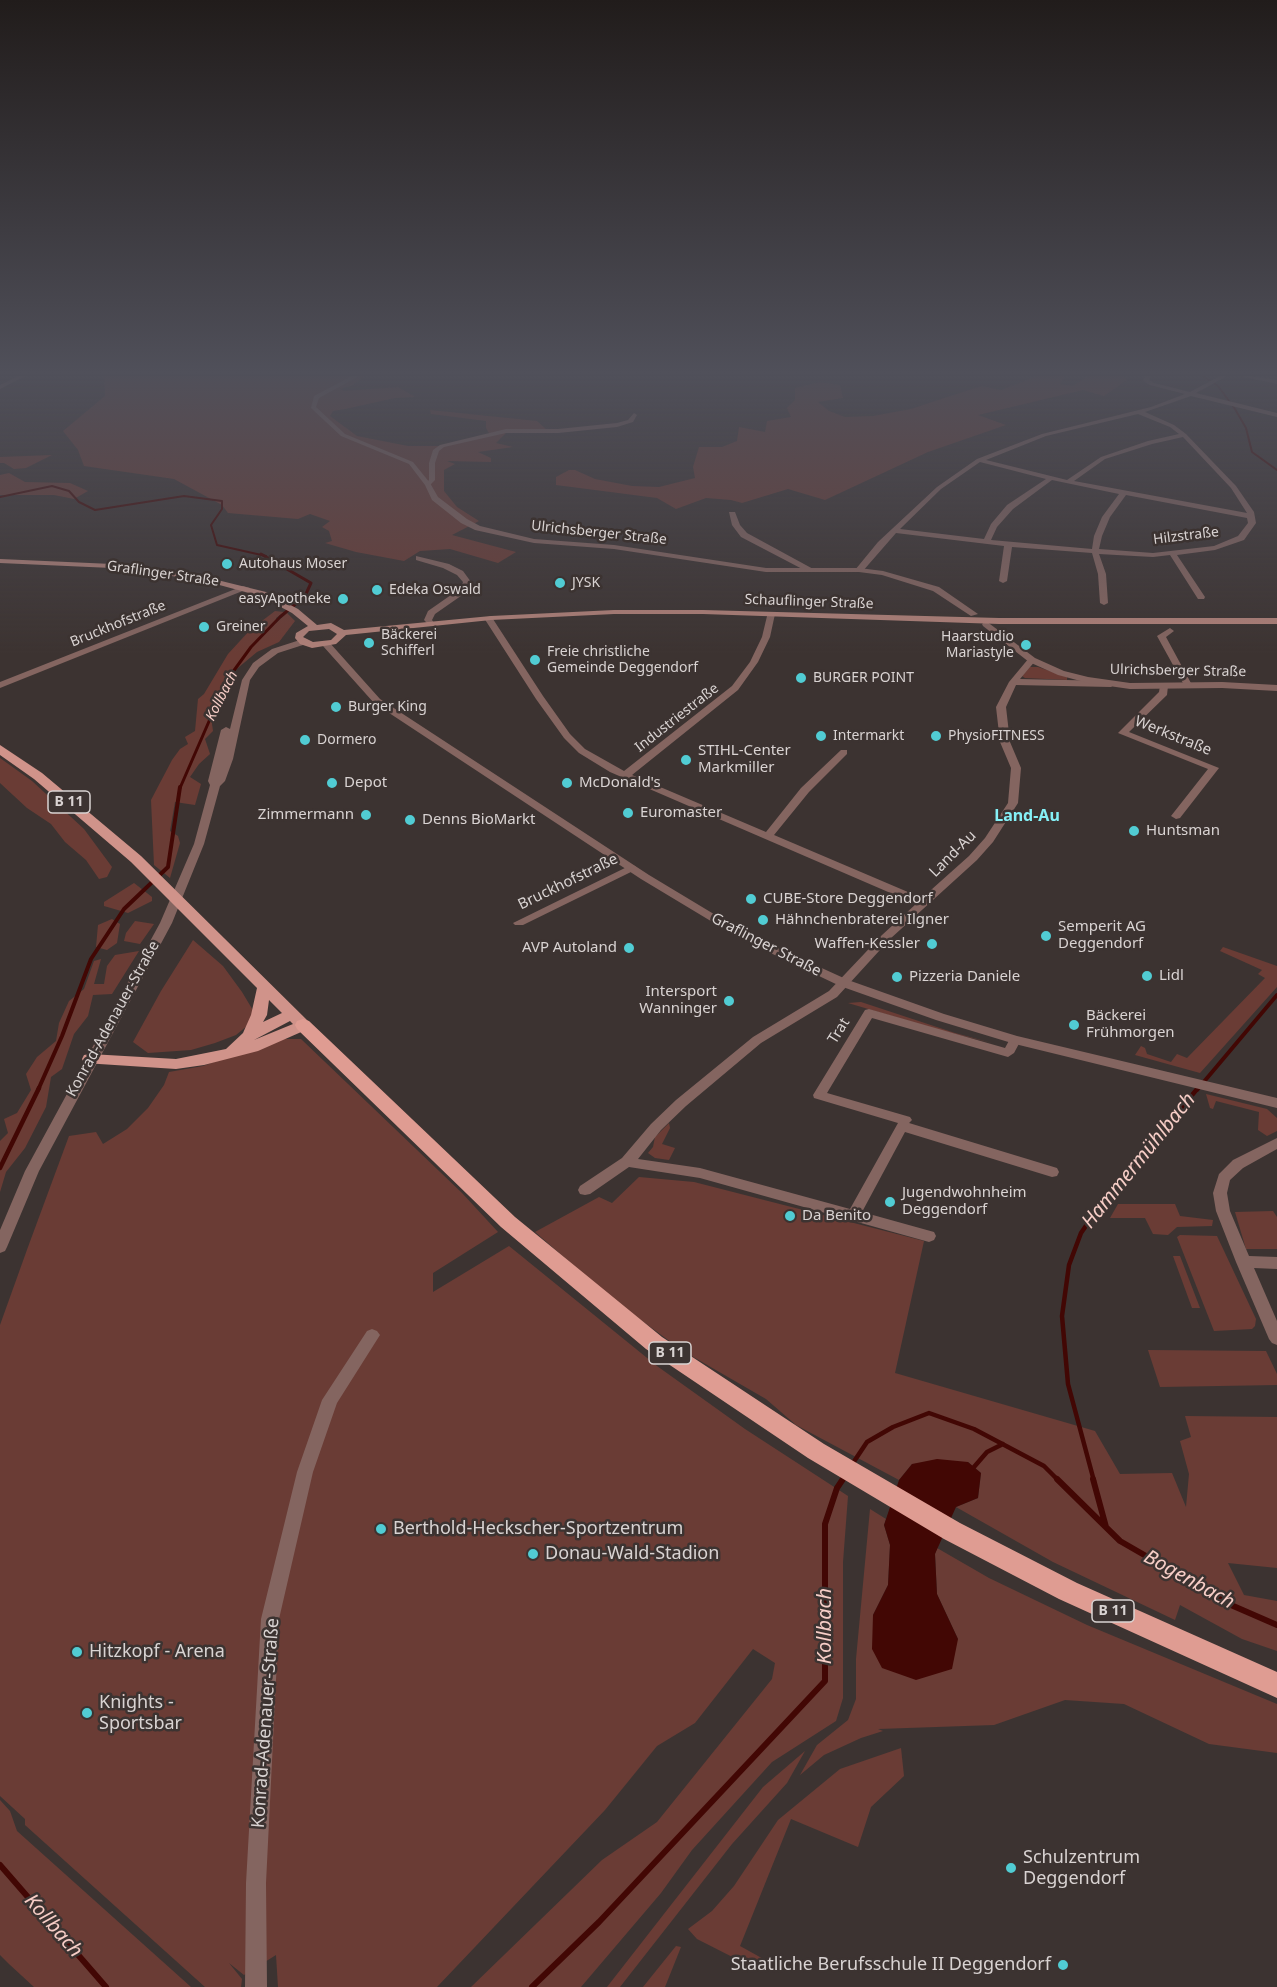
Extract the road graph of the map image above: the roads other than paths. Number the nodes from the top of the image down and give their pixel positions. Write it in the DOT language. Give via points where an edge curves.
graph roads {
  1 [pos="414,469"];
  2 [pos="432,469"];
  3 [pos="965,469"];
  4 [pos="1014,469"];
  5 [pos="1087,469"];
  6 [pos="1216,469"];
  7 [pos="1051,478"];
  8 [pos="1068,482"];
  9 [pos="428,484"];
  10 [pos="1124,492"];
  11 [pos="732,514"];
  12 [pos="1251,516"];
  13 [pos="894,531"];
  14 [pos="986,542"];
  15 [pos="1008,545"];
  16 [pos="1095,552"];
  17 [pos="1173,554"];
  18 [pos="419,558"];
  19 [pos="0,561"];
  20 [pos="811,570"];
  21 [pos="859,570"];
  22 [pos="1003,581"];
  23 [pos="246,588"];
  24 [pos="1201,597"];
  25 [pos="1104,603"];
  26 [pos="771,614"];
  27 [pos="974,614"];
  28 [pos="488,618"];
  29 [pos="1277,621"];
  30 [pos="430,623"];
  31 [pos="986,624"];
  32 [pos="314,627"];
  33 [pos="1170,631"];
  34 [pos="342,633"];
  35 [pos="301,640"];
  36 [pos="326,644"];
  37 [pos="1032,660"];
  38 [pos="1013,682"];
  39 [pos="1111,684"];
  40 [pos="0,685"];
  41 [pos="1188,685"];
  42 [pos="1164,686"];
  43 [pos="1277,688"];
  44 [pos="0,749"];
  45 [pos="844,752"];
  46 [pos="626,775"];
  47 [pos="1176,816"];
  48 [pos="767,837"];
  49 [pos="631,868"];
  50 [pos="924,903"];
  51 [pos="519,923"];
  52 [pos="844,983"];
  53 [pos="264,989"];
  54 [pos="298,1020"];
  55 [pos="249,1036"];
  56 [pos="1015,1040"];
  57 [pos="232,1051"];
  58 [pos="90,1059"];
  59 [pos="1277,1103"];
  60 [pos="905,1120"];
  61 [pos="1274,1149"];
  62 [pos="627,1162"];
  63 [pos="1052,1172"];
  64 [pos="585,1190"];
  65 [pos="853,1216"];
  66 [pos="929,1236"];
  67 [pos="0,1247"];
  68 [pos="1243,1263"];
  69 [pos="1277,1263"];
  70 [pos="372,1335"];
  71 [pos="1277,1339"];
  72 [pos="1277,1685"];
  73 [pos="256,1987"];
  1 -- 9 [label="street, Ulrichsberger Straße"];
  2 -- 9 [label="street"];
  3 -- 13 [label="street"];
  4 -- 7 [label="street"];
  5 -- 8 [label="street"];
  6 -- 12 [label="street" via="1245,501"];
  7 -- 8 [label="street"];
  7 -- 14 [label="street" via="1010,507"];
  8 -- 10 [label="street"];
  9 -- 20 [label="street, Ulrichsberger Straße" via="435,498 464,521 502,534 766,570"];
  10 -- 12 [label="street"];
  10 -- 16 [label="street" via="1106,517"];
  11 -- 20 [label="street" via="744,535"];
  12 -- 17 [label="street, Hilzstraße" via="1248,531 1230,544"];
  13 -- 14 [label="street, Hilzstraße"];
  13 -- 21 [label="street"];
  14 -- 15 [label="street, Hilzstraße"];
  15 -- 16 [label="street, Hilzstraße"];
  15 -- 22 [label="street"];
  16 -- 17 [label="street, Hilzstraße"];
  16 -- 25 [label="street" via="1102,574"];
  17 -- 24 [label="street"];
  18 -- 30 [label="street" via="460,573 467,582 465,589 431,613"];
  19 -- 23 [label="main road, Graflinger Straße" via="160,571"];
  20 -- 21 [label="street, Ulrichsberger Straße"];
  21 -- 27 [label="street, Ulrichsberger Straße" via="925,584"];
  23 -- 32 [label="main road, Graflinger Straße" via="286,605"];
  23 -- 40 [label="street, Bruckhofstraße"];
  26 -- 28 [label="main road, Schauflinger Straße" via="614,612"];
  26 -- 29 [label="main road, Schauflinger Straße" via="999,621"];
  26 -- 46 [label="street, Industriestraße" via="754,662 735,688"];
  28 -- 30 [label="main road, Schauflinger Straße"];
  28 -- 46 [label="street" via="570,740"];
  30 -- 34 [label="main road, Schauflinger Straße"];
  31 -- 37 [label="street, Ulrichsberger Straße"];
  32 -- 34 [label="main road" via="331,626"];
  32 -- 35 [label="main road" via="302,631"];
  33 -- 41 [label="street" via="1161,636"];
  34 -- 36 [label="main road"];
  35 -- 36 [label="main road" via="312,645"];
  35 -- 58 [label="street, Konrad-Adenauer-Straße" via="275,651 251,670 239,704 228,759 215,786 199,844 166,923"];
  36 -- 49 [label="street, Graflinger Straße" via="377,701"];
  37 -- 38 [label="street, Land-Au"];
  37 -- 39 [label="street, Ulrichsberger Straße" via="1061,673"];
  38 -- 39 [label="street"];
  38 -- 50 [label="street, Land-Au" via="1001,707 1005,742 1016,768 1013,803 989,840"];
  39 -- 42 [label="street, Ulrichsberger Straße"];
  41 -- 42 [label="street, Ulrichsberger Straße"];
  41 -- 43 [label="street, Ulrichsberger Straße"];
  42 -- 47 [label="street, Werkstraße" via="1164,693 1123,733 1214,768"];
  44 -- 53 [label="main road, B 11" via="38,776 135,859"];
  45 -- 48 [label="street" via="805,790"];
  46 -- 48 [label="street"];
  48 -- 50 [label="street"];
  49 -- 51 [label="street, Bruckhofstraße"];
  49 -- 52 [label="street, Graflinger Straße" via="743,936"];
  50 -- 52 [label="street, Land-Au"];
  52 -- 56 [label="street, Graflinger Straße"];
  52 -- 62 [label="street, Trat" via="808,1011 757,1040 689,1096"];
  53 -- 54 [label="main road, B 11"];
  53 -- 55 [label="main road" via="259,1015"];
  54 -- 55 [label="main road"];
  54 -- 57 [label="main road" via="252,1047"];
  54 -- 72 [label="highway, B 11" via="508,1222 654,1343 816,1451 952,1531 1068,1591"];
  55 -- 57 [label="main road"];
  56 -- 59 [label="street, Graflinger Straße"];
  56 -- 60 [label="street, Trat" via="1008,1053 869,1013 819,1095"];
  57 -- 58 [label="main road" via="176,1064"];
  58 -- 67 [label="street, Konrad-Adenauer-Straße" via="32,1171"];
  61 -- 68 [label="street" via="1238,1164 1224,1178 1220,1193 1223,1211"];
  62 -- 64 [label="street, Trat"];
  62 -- 65 [label="street" via="700,1173"];
  63 -- 65 [label="street" via="902,1125"];
  65 -- 66 [label="street"];
  68 -- 69 [label="street"];
  68 -- 71 [label="street"];
  70 -- 73 [label="street, Konrad-Adenauer-Straße" via="330,1400 305,1472 270,1619 256,1883"];
}
